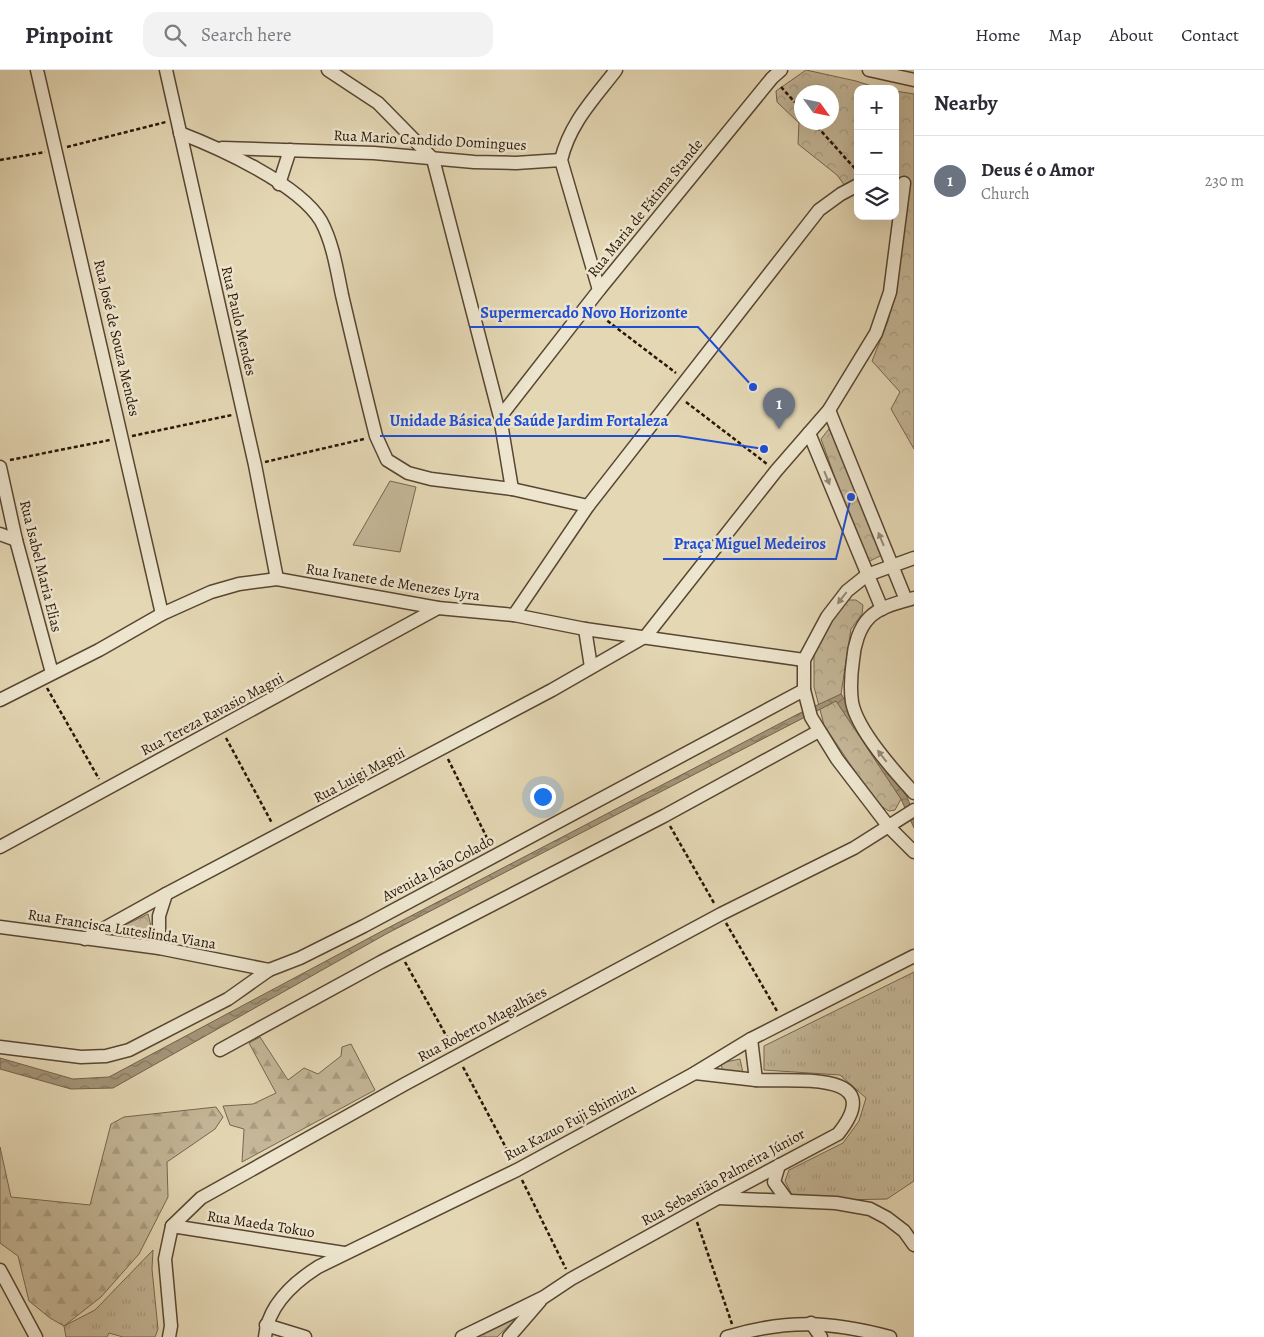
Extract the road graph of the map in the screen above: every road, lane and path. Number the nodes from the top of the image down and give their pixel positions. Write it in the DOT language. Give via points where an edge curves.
graph roads {
  1 [pos="37,70"];
  2 [pos="166,70"];
  3 [pos="328,70"];
  4 [pos="616,70"];
  5 [pos="869,70"];
  6 [pos="777,74"];
  7 [pos="914,80"];
  8 [pos="794,98"];
  9 [pos="177,119"];
  10 [pos="820,130"];
  11 [pos="180,133"];
  12 [pos="220,148"];
  13 [pos="55,150"];
  14 [pos="290,150"];
  15 [pos="433,159"];
  16 [pos="0,160"];
  17 [pos="561,160"];
  18 [pos="854,168"];
  19 [pos="904,183"];
  20 [pos="279,184"];
  21 [pos="854,187"];
  22 [pos="599,290"];
  23 [pos="588,306"];
  24 [pos="687,381"];
  25 [pos="676,394"];
  26 [pos="829,410"];
  27 [pos="500,417"];
  28 [pos="809,433"];
  29 [pos="376,436"];
  30 [pos="255,465"];
  31 [pos="0,467"];
  32 [pos="776,471"];
  33 [pos="512,489"];
  34 [pos="588,506"];
  35 [pos="0,534"];
  36 [pos="16,540"];
  37 [pos="914,558"];
  38 [pos="891,566"];
  39 [pos="867,575"];
  40 [pos="277,579"];
  41 [pos="910,599"];
  42 [pos="438,608"];
  43 [pos="882,609"];
  44 [pos="162,614"];
  45 [pos="514,615"];
  46 [pos="585,629"];
  47 [pos="646,636"];
  48 [pos="804,660"];
  49 [pos="591,667"];
  50 [pos="47,676"];
  51 [pos="804,690"];
  52 [pos="0,700"];
  53 [pos="220,727"];
  54 [pos="819,731"];
  55 [pos="443,748"];
  56 [pos="105,791"];
  57 [pos="914,793"];
  58 [pos="914,810"];
  59 [pos="664,816"];
  60 [pos="889,828"];
  61 [pos="279,836"];
  62 [pos="0,847"];
  63 [pos="914,852"];
  64 [pos="496,856"];
  65 [pos="166,894"];
  66 [pos="721,914"];
  67 [pos="0,927"];
  68 [pos="85,939"];
  69 [pos="159,948"];
  70 [pos="400,953"];
  71 [pos="914,956"];
  72 [pos="269,970"];
  73 [pos="784,1023"];
  74 [pos="751,1040"];
  75 [pos="0,1047"];
  76 [pos="220,1050"];
  77 [pos="457,1055"];
  78 [pos="695,1073"];
  79 [pos="756,1080"];
  80 [pos="779,1165"];
  81 [pos="517,1170"];
  82 [pos="718,1198"];
  83 [pos="787,1200"];
  84 [pos="694,1212"];
  85 [pos="172,1226"];
  86 [pos="914,1245"];
  87 [pos="344,1254"];
  88 [pos="0,1270"];
  89 [pos="572,1279"];
  90 [pos="544,1297"];
  91 [pos="811,1323"];
  92 [pos="266,1331"];
  93 [pos="861,1334"];
  94 [pos="731,1336"];
  95 [pos="36,1337"];
  96 [pos="169,1337"];
  97 [pos="305,1337"];
  98 [pos="462,1337"];
  99 [pos="509,1337"];
  100 [pos="821,1337"];
  101 [pos="890,1337"];
  1 -- 13 [label="street, Rua José de Souza Mendes"];
  2 -- 9 [label="street, Rua Paulo Mendes"];
  3 -- 15 [label="street" via="378,103"];
  4 -- 17 [label="street" via="573,126"];
  5 -- 7 [label="street"];
  6 -- 8 [label="path"];
  6 -- 22 [label="street, Rua Maria de Fátima Stande"];
  9 -- 11 [label="street, Rua Paulo Mendes"];
  9 -- 13 [label="path"];
  10 -- 18 [label="path"];
  11 -- 12 [label="street"];
  11 -- 30 [label="street, Rua Paulo Mendes"];
  12 -- 14 [label="street, Rua Mario Candido Domingues"];
  12 -- 20 [label="street"];
  13 -- 16 [label="path"];
  13 -- 44 [label="street, Rua José de Souza Mendes"];
  14 -- 15 [label="street, Rua Mario Candido Domingues"];
  14 -- 20 [label="street"];
  15 -- 17 [label="street, Rua Mario Candido Domingues" via="516,163"];
  15 -- 27 [label="street"];
  17 -- 22 [label="street"];
  19 -- 26 [label="street" via="885,312 876,333"];
  20 -- 29 [label="street" via="321,221 332,253"];
  21 -- 24 [label="street" via="820,210"];
  22 -- 23 [label="street, Rua Maria de Fátima Stande"];
  23 -- 24 [label="path"];
  23 -- 27 [label="street, Rua Maria de Fátima Stande"];
  24 -- 25 [label="street"];
  25 -- 32 [label="path"];
  25 -- 34 [label="street"];
  26 -- 28 [label="street"];
  38 -- 26 [label="street, one-way"];
  27 -- 33 [label="street"];
  28 -- 32 [label="street"];
  28 -- 39 [label="street, one-way"];
  29 -- 30 [label="path"];
  29 -- 33 [label="street" via="387,460 408,473"];
  30 -- 40 [label="street, Rua Paulo Mendes"];
  31 -- 36 [label="street, Rua Isabel Maria Elias"];
  32 -- 47 [label="street"];
  33 -- 34 [label="street"];
  34 -- 45 [label="street"];
  35 -- 36 [label="street"];
  36 -- 50 [label="street, Rua Isabel Maria Elias"];
  37 -- 38 [label="street"];
  38 -- 39 [label="street"];
  38 -- 41 [label="street"];
  39 -- 43 [label="street"];
  39 -- 48 [label="street, one-way" via="847,591 827,617"];
  40 -- 42 [label="street, Rua Ivanete de Menezes Lyra"];
  40 -- 44 [label="street, Rua Ivanete de Menezes Lyra" via="238,584 211,592"];
  41 -- 43 [label="street"];
  42 -- 45 [label="street, Rua Ivanete de Menezes Lyra"];
  42 -- 53 [label="street, Rua Tereza Ravasio Magni"];
  57 -- 43 [label="street, one-way" via="872,742 852,704 851,677 860,633 869,618"];
  44 -- 50 [label="street, Rua Ivanete de Menezes Lyra"];
  45 -- 46 [label="street, Rua Ivanete de Menezes Lyra"];
  46 -- 47 [label="street, Rua Ivanete de Menezes Lyra"];
  46 -- 49 [label="street"];
  47 -- 48 [label="street, Rua Ivanete de Menezes Lyra"];
  47 -- 49 [label="street, Rua Luigi Magni"];
  48 -- 51 [label="street"];
  49 -- 55 [label="street, Rua Luigi Magni"];
  50 -- 52 [label="street, Rua Ivanete de Menezes Lyra"];
  50 -- 56 [label="path"];
  51 -- 54 [label="street" via="811,717"];
  51 -- 64 [label="street, Avenida João Colado"];
  53 -- 56 [label="street, Rua Tereza Ravasio Magni"];
  53 -- 61 [label="path"];
  54 -- 59 [label="street"];
  54 -- 60 [label="street"];
  55 -- 61 [label="street, Rua Luigi Magni"];
  55 -- 64 [label="path"];
  56 -- 62 [label="street, Rua Tereza Ravasio Magni"];
  58 -- 60 [label="street, Rua Roberto Magalhães"];
  59 -- 66 [label="path"];
  59 -- 70 [label="street"];
  60 -- 63 [label="street"];
  60 -- 66 [label="street, Rua Roberto Magalhães"];
  61 -- 65 [label="street, Rua Luigi Magni"];
  64 -- 72 [label="street, Avenida João Colado" via="308,954"];
  65 -- 68 [label="street, Rua Luigi Magni"];
  65 -- 69 [label="street" via="159,916"];
  66 -- 73 [label="path"];
  66 -- 77 [label="street, Rua Roberto Magalhães"];
  67 -- 68 [label="street, Rua Francisca Luteslinda Viana"];
  68 -- 69 [label="street, Rua Francisca Luteslinda Viana"];
  69 -- 72 [label="street, Rua Francisca Luteslinda Viana"];
  70 -- 76 [label="street"];
  70 -- 77 [label="path"];
  71 -- 73 [label="street, Rua Kazuo Fuji Shimizu"];
  72 -- 75 [label="street, Avenida João Colado" via="228,999 129,1050 106,1056 81,1056"];
  73 -- 74 [label="street, Rua Kazuo Fuji Shimizu"];
  74 -- 78 [label="street, Rua Kazuo Fuji Shimizu"];
  74 -- 79 [label="street"];
  77 -- 81 [label="path"];
  77 -- 85 [label="street, Rua Roberto Magalhães" via="202,1198"];
  78 -- 79 [label="street"];
  78 -- 81 [label="street, Rua Kazuo Fuji Shimizu"];
  79 -- 80 [label="street, Rua Sebastião Palmeira Júnior" via="823,1081 846,1090 853,1098 850,1119 838,1134"];
  80 -- 82 [label="street, Rua Sebastião Palmeira Júnior"];
  80 -- 83 [label="street" via="774,1182"];
  81 -- 87 [label="street, Rua Kazuo Fuji Shimizu"];
  81 -- 89 [label="path"];
  82 -- 83 [label="street"];
  82 -- 84 [label="street, Rua Sebastião Palmeira Júnior"];
  83 -- 86 [label="street" via="870,1209 904,1231"];
  84 -- 89 [label="street, Rua Sebastião Palmeira Júnior"];
  84 -- 94 [label="path"];
  85 -- 87 [label="street, Rua Maeda Tokuo"];
  85 -- 96 [label="street" via="165,1259 171,1326"];
  87 -- 92 [label="street, Rua Kazuo Fuji Shimizu" via="311,1272 291,1288 279,1300"];
  88 -- 95 [label="street"];
  89 -- 90 [label="street, Rua Sebastião Palmeira Júnior"];
  90 -- 98 [label="street, Rua Sebastião Palmeira Júnior"];
  90 -- 99 [label="street"];
  91 -- 93 [label="street"];
  91 -- 94 [label="street" via="765,1326"];
  91 -- 100 [label="street"];
  92 -- 97 [label="street"];
  93 -- 101 [label="street"];
}
